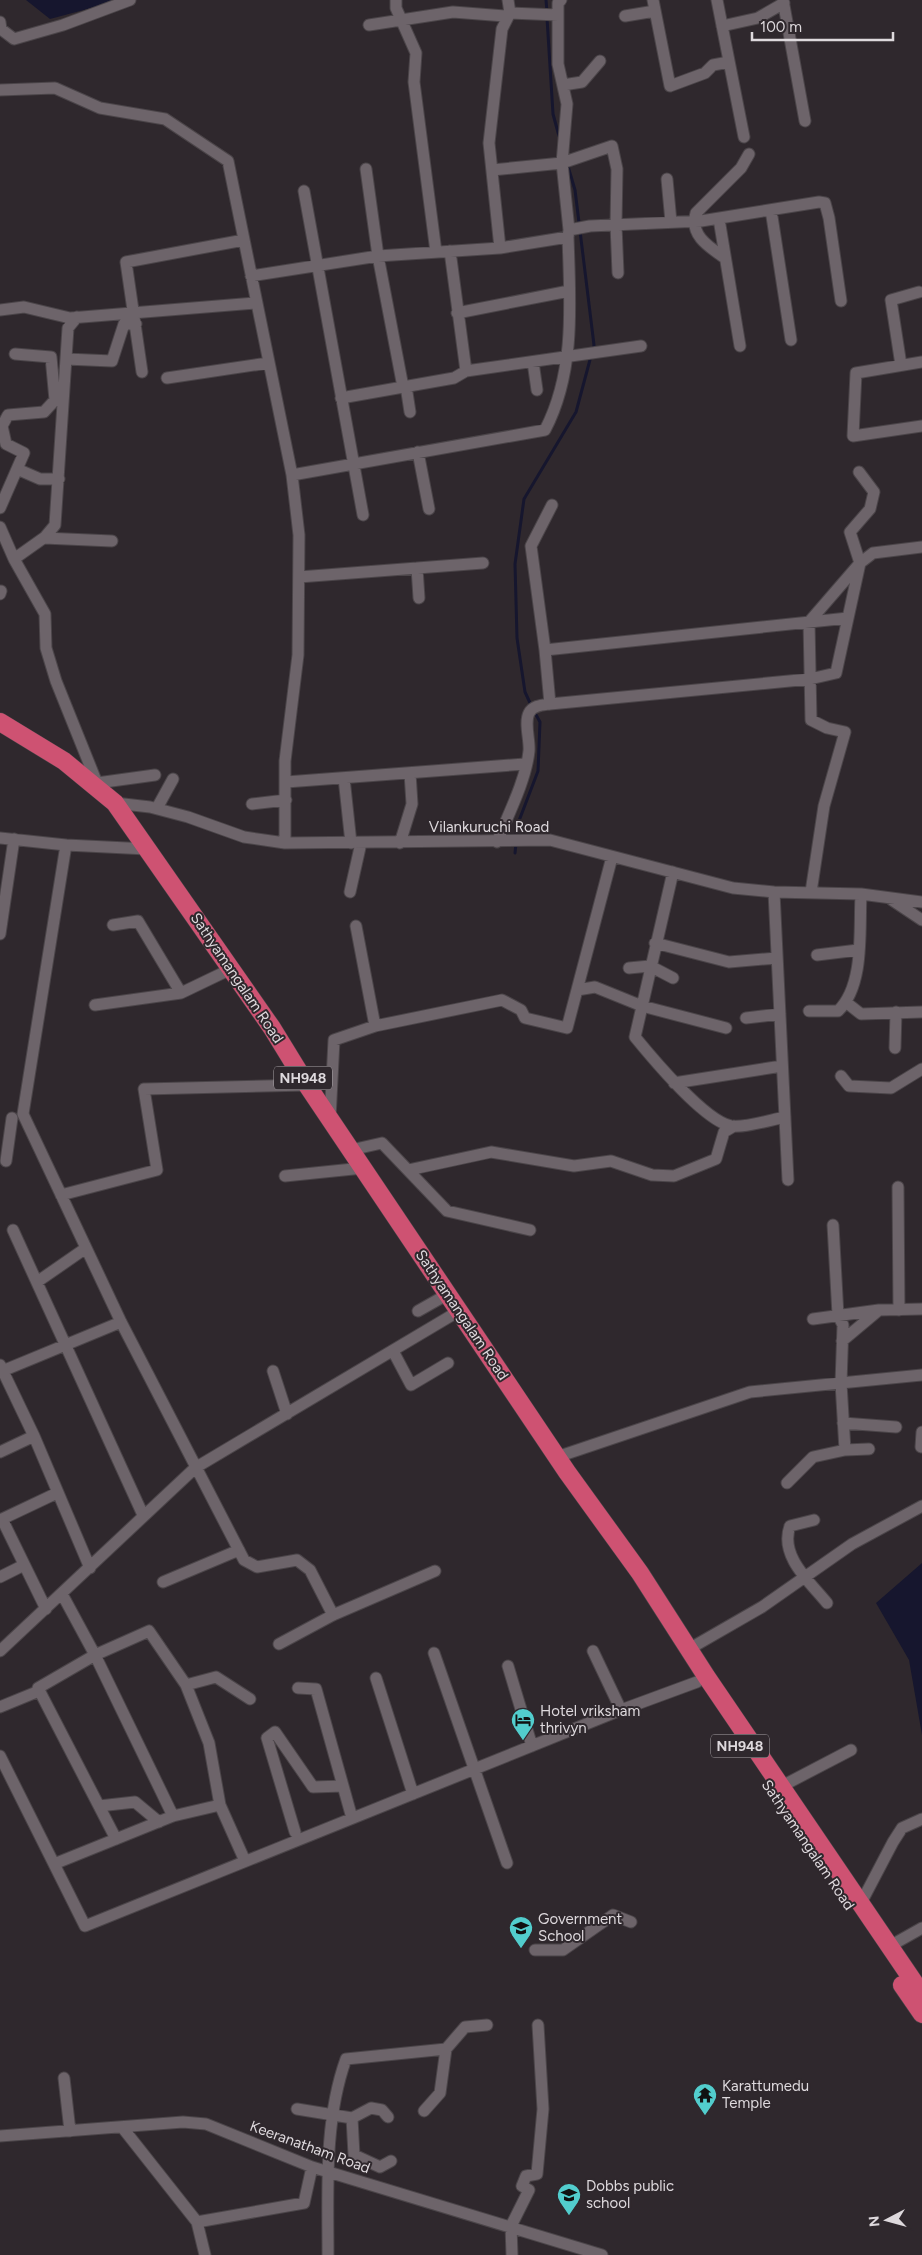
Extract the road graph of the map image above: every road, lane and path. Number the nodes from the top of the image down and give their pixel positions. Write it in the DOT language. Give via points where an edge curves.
graph roads {
  1 [pos="130,0"];
  2 [pos="396,0"];
  3 [pos="451,0"];
  4 [pos="508,0"];
  5 [pos="561,0"];
  6 [pos="717,0"];
  7 [pos="783,1"];
  8 [pos="654,5"];
  9 [pos="453,12"];
  10 [pos="510,13"];
  11 [pos="551,15"];
  12 [pos="625,16"];
  13 [pos="401,20"];
  14 [pos="0,22"];
  15 [pos="369,25"];
  16 [pos="722,26"];
  17 [pos="600,61"];
  18 [pos="729,62"];
  19 [pos="563,85"];
  20 [pos="0,90"];
  21 [pos="805,121"];
  22 [pos="744,137"];
  23 [pos="749,154"];
  24 [pos="565,161"];
  25 [pos="366,169"];
  26 [pos="492,170"];
  27 [pos="667,179"];
  28 [pos="304,191"];
  29 [pos="771,210"];
  30 [pos="719,219"];
  31 [pos="693,221"];
  32 [pos="671,222"];
  33 [pos="616,225"];
  34 [pos="568,234"];
  35 [pos="244,240"];
  36 [pos="500,248"];
  37 [pos="450,251"];
  38 [pos="436,252"];
  39 [pos="378,256"];
  40 [pos="725,258"];
  41 [pos="316,266"];
  42 [pos="618,273"];
  43 [pos="251,276"];
  44 [pos="569,291"];
  45 [pos="919,292"];
  46 [pos="841,301"];
  47 [pos="255,302"];
  48 [pos="0,310"];
  49 [pos="457,313"];
  50 [pos="77,317"];
  51 [pos="135,318"];
  52 [pos="791,340"];
  53 [pos="641,346"];
  54 [pos="740,346"];
  55 [pos="15,354"];
  56 [pos="567,358"];
  57 [pos="66,359"];
  58 [pos="534,362"];
  59 [pos="922,362"];
  60 [pos="268,363"];
  61 [pos="900,366"];
  62 [pos="142,372"];
  63 [pos="466,372"];
  64 [pos="167,378"];
  65 [pos="405,386"];
  66 [pos="537,390"];
  67 [pos="341,398"];
  68 [pos="410,412"];
  69 [pos="1,426"];
  70 [pos="922,426"];
  71 [pos="418,452"];
  72 [pos="353,464"];
  73 [pos="17,468"];
  74 [pos="859,472"];
  75 [pos="292,475"];
  76 [pos="59,479"];
  77 [pos="552,505"];
  78 [pos="0,508"];
  79 [pos="429,509"];
  80 [pos="363,515"];
  81 [pos="0,528"];
  82 [pos="44,538"];
  83 [pos="112,541"];
  84 [pos="922,546"];
  85 [pos="14,559"];
  86 [pos="483,563"];
  87 [pos="860,563"];
  88 [pos="417,568"];
  89 [pos="299,577"];
  90 [pos="419,598"];
  91 [pos="848,618"];
  92 [pos="810,622"];
  93 [pos="545,650"];
  94 [pos="810,679"];
  95 [pos="550,704"];
  96 [pos="0,722"];
  97 [pos="525,764"];
  98 [pos="410,773"];
  99 [pos="155,775"];
  100 [pos="344,778"];
  101 [pos="173,779"];
  102 [pos="286,782"];
  103 [pos="98,786"];
  104 [pos="286,800"];
  105 [pos="115,803"];
  106 [pos="252,804"];
  107 [pos="157,808"];
  108 [pos="0,838"];
  109 [pos="14,839"];
  110 [pos="497,842"];
  111 [pos="285,843"];
  112 [pos="356,843"];
  113 [pos="400,843"];
  114 [pos="66,845"];
  115 [pos="147,849"];
  116 [pos="612,857"];
  117 [pos="673,872"];
  118 [pos="350,892"];
  119 [pos="774,892"];
  120 [pos="811,892"];
  121 [pos="861,894"];
  122 [pos="889,898"];
  123 [pos="922,902"];
  124 [pos="922,920"];
  125 [pos="113,925"];
  126 [pos="356,926"];
  127 [pos="0,934"];
  128 [pos="655,943"];
  129 [pos="858,950"];
  130 [pos="818,955"];
  131 [pos="777,958"];
  132 [pos="650,966"];
  133 [pos="629,968"];
  134 [pos="232,969"];
  135 [pos="673,978"];
  136 [pos="577,990"];
  137 [pos="181,993"];
  138 [pos="847,1002"];
  139 [pos="96,1005"];
  140 [pos="642,1006"];
  141 [pos="809,1011"];
  142 [pos="896,1012"];
  143 [pos="922,1012"];
  144 [pos="780,1014"];
  145 [pos="746,1018"];
  146 [pos="375,1026"];
  147 [pos="726,1028"];
  148 [pos="896,1048"];
  149 [pos="782,1066"];
  150 [pos="922,1069"];
  151 [pos="841,1076"];
  152 [pos="674,1083"];
  153 [pos="307,1085"];
  154 [pos="18,1116"];
  155 [pos="785,1118"];
  156 [pos="330,1119"];
  157 [pos="0,1124"];
  158 [pos="734,1126"];
  159 [pos="351,1150"];
  160 [pos="6,1162"];
  161 [pos="363,1168"];
  162 [pos="408,1170"];
  163 [pos="285,1176"];
  164 [pos="788,1180"];
  165 [pos="898,1187"];
  166 [pos="61,1195"];
  167 [pos="833,1225"];
  168 [pos="14,1230"];
  169 [pos="530,1230"];
  170 [pos="86,1248"];
  171 [pos="37,1282"];
  172 [pos="448,1294"];
  173 [pos="922,1309"];
  174 [pos="880,1310"];
  175 [pos="899,1310"];
  176 [pos="418,1311"];
  177 [pos="459,1311"];
  178 [pos="838,1315"];
  179 [pos="813,1319"];
  180 [pos="121,1322"];
  181 [pos="842,1341"];
  182 [pos="66,1345"];
  183 [pos="393,1351"];
  184 [pos="448,1363"];
  185 [pos="1,1369"];
  186 [pos="273,1371"];
  187 [pos="922,1375"];
  188 [pos="841,1383"];
  189 [pos="287,1414"];
  190 [pos="843,1423"];
  191 [pos="896,1427"];
  192 [pos="922,1432"];
  193 [pos="34,1436"];
  194 [pos="921,1446"];
  195 [pos="869,1449"];
  196 [pos="845,1450"];
  197 [pos="0,1452"];
  198 [pos="557,1457"];
  199 [pos="195,1468"];
  200 [pos="567,1472"];
  201 [pos="787,1483"];
  202 [pos="57,1493"];
  203 [pos="922,1506"];
  204 [pos="144,1516"];
  205 [pos="1,1519"];
  206 [pos="814,1520"];
  207 [pos="239,1550"];
  208 [pos="24,1565"];
  209 [pos="90,1568"];
  210 [pos="435,1571"];
  211 [pos="0,1577"];
  212 [pos="806,1577"];
  213 [pos="163,1582"];
  214 [pos="62,1594"];
  215 [pos="827,1603"];
  216 [pos="46,1609"];
  217 [pos="333,1615"];
  218 [pos="279,1644"];
  219 [pos="689,1649"];
  220 [pos="0,1651"];
  221 [pos="593,1651"];
  222 [pos="434,1653"];
  223 [pos="95,1656"];
  224 [pos="508,1666"];
  225 [pos="376,1678"];
  226 [pos="697,1682"];
  227 [pos="186,1685"];
  228 [pos="298,1688"];
  229 [pos="39,1691"];
  230 [pos="250,1699"];
  231 [pos="0,1707"];
  232 [pos="621,1710"];
  233 [pos="532,1746"];
  234 [pos="851,1750"];
  235 [pos="0,1756"];
  236 [pos="475,1769"];
  237 [pos="343,1786"];
  238 [pos="782,1786"];
  239 [pos="413,1794"];
  240 [pos="220,1805"];
  241 [pos="99,1806"];
  242 [pos="173,1816"];
  243 [pos="352,1818"];
  244 [pos="922,1819"];
  245 [pos="159,1822"];
  246 [pos="295,1832"];
  247 [pos="806,1832"];
  248 [pos="116,1839"];
  249 [pos="245,1861"];
  250 [pos="507,1862"];
  251 [pos="54,1864"];
  252 [pos="861,1903"];
  253 [pos="631,1922"];
  254 [pos="922,1928"];
  255 [pos="890,1946"];
  256 [pos="535,1950"];
  257 [pos="922,1994"];
  258 [pos="922,2014"];
  259 [pos="487,2025"];
  260 [pos="538,2025"];
  261 [pos="446,2049"];
  262 [pos="64,2078"];
  263 [pos="297,2109"];
  264 [pos="424,2111"];
  265 [pos="334,2114"];
  266 [pos="388,2117"];
  267 [pos="352,2118"];
  268 [pos="122,2127"];
  269 [pos="70,2131"];
  270 [pos="0,2136"];
  271 [pos="392,2161"];
  272 [pos="312,2167"];
  273 [pos="328,2171"];
  274 [pos="197,2222"];
  275 [pos="511,2226"];
  276 [pos="205,2255"];
  277 [pos="328,2255"];
  278 [pos="512,2255"];
  279 [pos="602,2255"];
  1 -- 14 [label="street" via="14,39 2,29"];
  2 -- 13 [label="street"];
  3 -- 9 [label="street"];
  4 -- 10 [label="street"];
  5 -- 11 [label="street"];
  6 -- 16 [label="street"];
  7 -- 16 [label="street" via="758,18"];
  7 -- 21 [label="street"];
  8 -- 12 [label="street"];
  8 -- 18 [label="street" via="670,86 706,72 713,65"];
  9 -- 10 [label="street" via="505,16"];
  9 -- 13 [label="street"];
  10 -- 11 [label="street"];
  10 -- 26 [label="street" via="502,29 490,134"];
  11 -- 19 [label="street"];
  13 -- 15 [label="street"];
  13 -- 38 [label="street" via="416,53 414,82"];
  16 -- 18 [label="street"];
  17 -- 19 [label="street" via="582,82"];
  18 -- 22 [label="street"];
  19 -- 24 [label="street" via="567,104"];
  20 -- 35 [label="street" via="55,88 100,108 165,119 228,161"];
  23 -- 31 [label="street" via="741,168 696,213"];
  24 -- 26 [label="street"];
  24 -- 33 [label="street" via="612,146 617,169"];
  24 -- 34 [label="street"];
  25 -- 39 [label="street"];
  26 -- 36 [label="street"];
  27 -- 32 [label="street"];
  28 -- 41 [label="street"];
  29 -- 30 [label="street"];
  29 -- 46 [label="street" via="825,203"];
  29 -- 52 [label="street"];
  30 -- 31 [label="street"];
  30 -- 40 [label="street"];
  31 -- 32 [label="street"];
  31 -- 40 [label="street" via="701,242"];
  32 -- 33 [label="street"];
  33 -- 34 [label="street" via="590,226"];
  33 -- 42 [label="street"];
  34 -- 36 [label="street"];
  34 -- 44 [label="street"];
  35 -- 43 [label="street"];
  35 -- 51 [label="street" via="126,262"];
  36 -- 37 [label="street"];
  37 -- 38 [label="street"];
  37 -- 49 [label="street"];
  38 -- 39 [label="street"];
  39 -- 41 [label="street"];
  39 -- 65 [label="street"];
  40 -- 54 [label="street"];
  41 -- 43 [label="street"];
  41 -- 67 [label="street"];
  43 -- 47 [label="street"];
  44 -- 49 [label="street"];
  44 -- 56 [label="street"];
  45 -- 61 [label="street" via="891,300"];
  47 -- 51 [label="street"];
  47 -- 60 [label="street"];
  48 -- 50 [label="street" via="24,307"];
  49 -- 63 [label="street"];
  50 -- 51 [label="street"];
  50 -- 57 [label="street" via="68,328"];
  51 -- 57 [label="street" via="124,324 112,361"];
  51 -- 62 [label="street"];
  53 -- 56 [label="street"];
  55 -- 69 [label="street" via="51,357 55,400 44,412 8,415"];
  56 -- 58 [label="street"];
  56 -- 71 [label="street" via="564,377 545,430"];
  57 -- 76 [label="street"];
  58 -- 63 [label="street"];
  58 -- 66 [label="street"];
  59 -- 61 [label="street"];
  60 -- 64 [label="street"];
  60 -- 75 [label="street"];
  61 -- 70 [label="street" via="856,373 853,436"];
  63 -- 65 [label="street" via="454,378"];
  65 -- 67 [label="street"];
  65 -- 68 [label="street"];
  67 -- 72 [label="street"];
  69 -- 73 [label="street" via="6,444 24,453"];
  71 -- 72 [label="street"];
  71 -- 79 [label="street"];
  72 -- 75 [label="street"];
  72 -- 80 [label="street"];
  73 -- 76 [label="street" via="40,479"];
  73 -- 78 [label="street"];
  74 -- 87 [label="street" via="874,492 870,508 850,532"];
  75 -- 89 [label="street" via="299,535"];
  76 -- 82 [label="street" via="55,525"];
  77 -- 93 [label="street" via="531,546"];
  81 -- 85 [label="street"];
  82 -- 83 [label="street"];
  82 -- 85 [label="street"];
  84 -- 87 [label="street" via="872,553"];
  85 -- 103 [label="street" via="45,614 46,648 56,681"];
  86 -- 88 [label="street"];
  87 -- 91 [label="street"];
  87 -- 92 [label="street"];
  88 -- 89 [label="street"];
  88 -- 90 [label="street"];
  89 -- 102 [label="street" via="298,655 285,761"];
  91 -- 92 [label="street"];
  91 -- 94 [label="street" via="836,673"];
  92 -- 93 [label="street"];
  92 -- 94 [label="street"];
  93 -- 95 [label="street"];
  94 -- 95 [label="street"];
  94 -- 120 [label="street" via="811,720 845,732 824,806"];
  95 -- 97 [label="street" via="532,710"];
  96 -- 103 [label="highway, Sathyamangalam Road / NH948"];
  97 -- 98 [label="street"];
  97 -- 110 [label="street"];
  98 -- 100 [label="street"];
  98 -- 113 [label="street" via="412,804"];
  99 -- 103 [label="street"];
  100 -- 102 [label="street"];
  100 -- 112 [label="street"];
  101 -- 107 [label="street"];
  102 -- 104 [label="street"];
  103 -- 105 [label="highway, Sathyamangalam Road / NH948"];
  104 -- 106 [label="street"];
  104 -- 111 [label="street"];
  105 -- 107 [label="street, Vilankuruchi Road"];
  105 -- 115 [label="highway, Sathyamangalam Road / NH948"];
  107 -- 111 [label="street, Vilankuruchi Road" via="244,837"];
  108 -- 109 [label="street"];
  109 -- 114 [label="street"];
  109 -- 127 [label="street"];
  110 -- 113 [label="street, Vilankuruchi Road"];
  110 -- 116 [label="street, Vilankuruchi Road" via="550,840"];
  111 -- 112 [label="street, Vilankuruchi Road"];
  112 -- 113 [label="street, Vilankuruchi Road"];
  112 -- 118 [label="street"];
  114 -- 115 [label="street"];
  114 -- 154 [label="street"];
  115 -- 134 [label="highway, Sathyamangalam Road / NH948"];
  116 -- 117 [label="street, Vilankuruchi Road"];
  116 -- 136 [label="street"];
  117 -- 119 [label="street, Vilankuruchi Road" via="733,888"];
  117 -- 128 [label="street"];
  119 -- 120 [label="street, Vilankuruchi Road"];
  119 -- 131 [label="street"];
  120 -- 121 [label="street, Vilankuruchi Road"];
  121 -- 122 [label="street, Vilankuruchi Road"];
  121 -- 129 [label="street"];
  122 -- 123 [label="street, Vilankuruchi Road"];
  122 -- 124 [label="street"];
  125 -- 137 [label="street" via="138,921"];
  126 -- 146 [label="street"];
  128 -- 131 [label="street" via="729,962"];
  128 -- 132 [label="street"];
  129 -- 130 [label="street"];
  129 -- 138 [label="street" via="857,976"];
  131 -- 144 [label="street"];
  132 -- 133 [label="street"];
  132 -- 135 [label="street"];
  132 -- 140 [label="street"];
  134 -- 137 [label="street"];
  134 -- 153 [label="highway, Sathyamangalam Road / NH948"];
  136 -- 140 [label="street" via="595,987"];
  136 -- 146 [label="street" via="567,1028 525,1018 521,1010 502,1000"];
  137 -- 139 [label="street"];
  138 -- 141 [label="street" via="838,1011"];
  138 -- 142 [label="street" via="861,1014"];
  140 -- 147 [label="street"];
  140 -- 152 [label="street" via="635,1038"];
  142 -- 143 [label="street"];
  142 -- 148 [label="street"];
  144 -- 145 [label="street"];
  144 -- 149 [label="street"];
  146 -- 156 [label="street" via="334,1040"];
  149 -- 152 [label="street"];
  149 -- 155 [label="street"];
  150 -- 151 [label="street" via="891,1088 849,1086"];
  152 -- 158 [label="street" via="721,1124"];
  153 -- 156 [label="highway, Sathyamangalam Road / NH948"];
  153 -- 166 [label="street" via="144,1089 157,1170"];
  154 -- 157 [label="street"];
  154 -- 160 [label="street"];
  154 -- 166 [label="street"];
  155 -- 158 [label="street"];
  155 -- 164 [label="street"];
  156 -- 159 [label="highway, Sathyamangalam Road / NH948"];
  158 -- 162 [label="street" via="724,1132 716,1159 674,1176 652,1175 611,1161 574,1166 491,1152"];
  159 -- 161 [label="highway, Sathyamangalam Road / NH948"];
  159 -- 162 [label="street" via="382,1143"];
  161 -- 163 [label="street"];
  161 -- 172 [label="highway, Sathyamangalam Road / NH948"];
  162 -- 169 [label="street" via="447,1211"];
  165 -- 175 [label="street"];
  166 -- 170 [label="street"];
  167 -- 178 [label="street"];
  168 -- 171 [label="street"];
  170 -- 171 [label="street"];
  170 -- 180 [label="street"];
  171 -- 182 [label="street"];
  172 -- 176 [label="street"];
  172 -- 177 [label="highway, Sathyamangalam Road / NH948"];
  173 -- 175 [label="street"];
  174 -- 175 [label="street"];
  174 -- 178 [label="street"];
  174 -- 181 [label="street"];
  177 -- 183 [label="street"];
  177 -- 198 [label="highway, Sathyamangalam Road / NH948"];
  178 -- 179 [label="street"];
  178 -- 181 [label="street" via="843,1325"];
  180 -- 182 [label="street"];
  180 -- 199 [label="street"];
  181 -- 188 [label="street"];
  182 -- 185 [label="street"];
  182 -- 204 [label="street"];
  183 -- 184 [label="street" via="411,1385"];
  183 -- 189 [label="street"];
  185 -- 193 [label="street"];
  186 -- 189 [label="street"];
  187 -- 188 [label="street"];
  188 -- 190 [label="street"];
  188 -- 198 [label="street" via="750,1392"];
  189 -- 199 [label="street"];
  190 -- 191 [label="street"];
  190 -- 196 [label="street"];
  192 -- 194 [label="street"];
  193 -- 197 [label="street"];
  193 -- 202 [label="street"];
  195 -- 196 [label="street"];
  196 -- 201 [label="street" via="813,1457"];
  198 -- 200 [label="highway, Sathyamangalam Road / NH948"];
  199 -- 204 [label="street"];
  199 -- 207 [label="street"];
  200 -- 219 [label="highway, Sathyamangalam Road / NH948"];
  200 -- 226 [label="highway, Sathyamangalam Road / NH948" via="599,1534"];
  202 -- 205 [label="street"];
  202 -- 209 [label="street"];
  203 -- 212 [label="street" via="852,1544"];
  204 -- 209 [label="street"];
  205 -- 208 [label="street"];
  206 -- 212 [label="street" via="790,1526 786,1534 790,1557"];
  207 -- 213 [label="street"];
  207 -- 217 [label="street" via="244,1560 257,1567 298,1560 310,1570"];
  208 -- 211 [label="street"];
  208 -- 216 [label="street"];
  209 -- 214 [label="street"];
  210 -- 217 [label="street"];
  212 -- 215 [label="street"];
  212 -- 219 [label="street"];
  214 -- 216 [label="street"];
  214 -- 223 [label="street"];
  216 -- 220 [label="street"];
  217 -- 218 [label="street"];
  219 -- 238 [label="highway, Sathyamangalam Road / NH948"];
  221 -- 232 [label="street"];
  222 -- 236 [label="street"];
  223 -- 227 [label="street" via="149,1632"];
  223 -- 229 [label="street" via="38,1688"];
  223 -- 242 [label="street"];
  224 -- 233 [label="street"];
  225 -- 239 [label="street"];
  226 -- 232 [label="street"];
  226 -- 247 [label="highway, Sathyamangalam Road / NH948"];
  227 -- 230 [label="street" via="216,1677"];
  227 -- 240 [label="street" via="210,1743"];
  228 -- 237 [label="street" via="316,1689"];
  229 -- 231 [label="street"];
  229 -- 241 [label="street"];
  232 -- 233 [label="street"];
  233 -- 236 [label="street"];
  234 -- 238 [label="street"];
  235 -- 251 [label="street"];
  236 -- 239 [label="street"];
  236 -- 250 [label="street"];
  237 -- 243 [label="street"];
  237 -- 246 [label="street" via="313,1787 274,1732 267,1738"];
  238 -- 247 [label="highway, Sathyamangalam Road / NH948"];
  239 -- 243 [label="street"];
  240 -- 242 [label="street"];
  240 -- 249 [label="street"];
  241 -- 245 [label="street" via="135,1802"];
  241 -- 248 [label="street"];
  242 -- 245 [label="street"];
  243 -- 249 [label="street"];
  244 -- 252 [label="street" via="902,1828"];
  245 -- 248 [label="street"];
  247 -- 252 [label="highway, Sathyamangalam Road / NH948"];
  247 -- 258 [label="highway, Sathyamangalam Road / NH948"];
  248 -- 251 [label="street"];
  249 -- 251 [label="street" via="85,1926"];
  252 -- 255 [label="highway, Sathyamangalam Road / NH948"];
  253 -- 256 [label="street" via="614,1915 564,1950"];
  254 -- 255 [label="street"];
  255 -- 257 [label="highway, Sathyamangalam Road / NH948"];
  259 -- 261 [label="street" via="465,2027"];
  260 -- 275 [label="street" via="543,2109 538,2174 526,2176 522,2186 529,2190"];
  261 -- 264 [label="street" via="440,2093"];
  261 -- 265 [label="street" via="346,2059 336,2086"];
  262 -- 269 [label="street"];
  263 -- 265 [label="street"];
  265 -- 267 [label="street"];
  265 -- 273 [label="street"];
  266 -- 267 [label="street" via="382,2110 371,2108"];
  267 -- 271 [label="street" via="354,2155 380,2167"];
  268 -- 269 [label="street, Keeranatham Road"];
  268 -- 272 [label="street, Keeranatham Road" via="183,2122 206,2124"];
  268 -- 274 [label="street"];
  269 -- 270 [label="street, Keeranatham Road"];
  272 -- 273 [label="street, Keeranatham Road"];
  272 -- 274 [label="street" via="304,2203"];
  273 -- 275 [label="street, Keeranatham Road"];
  273 -- 277 [label="street"];
  274 -- 276 [label="street"];
  275 -- 278 [label="street"];
  275 -- 279 [label="street, Keeranatham Road"];
}
